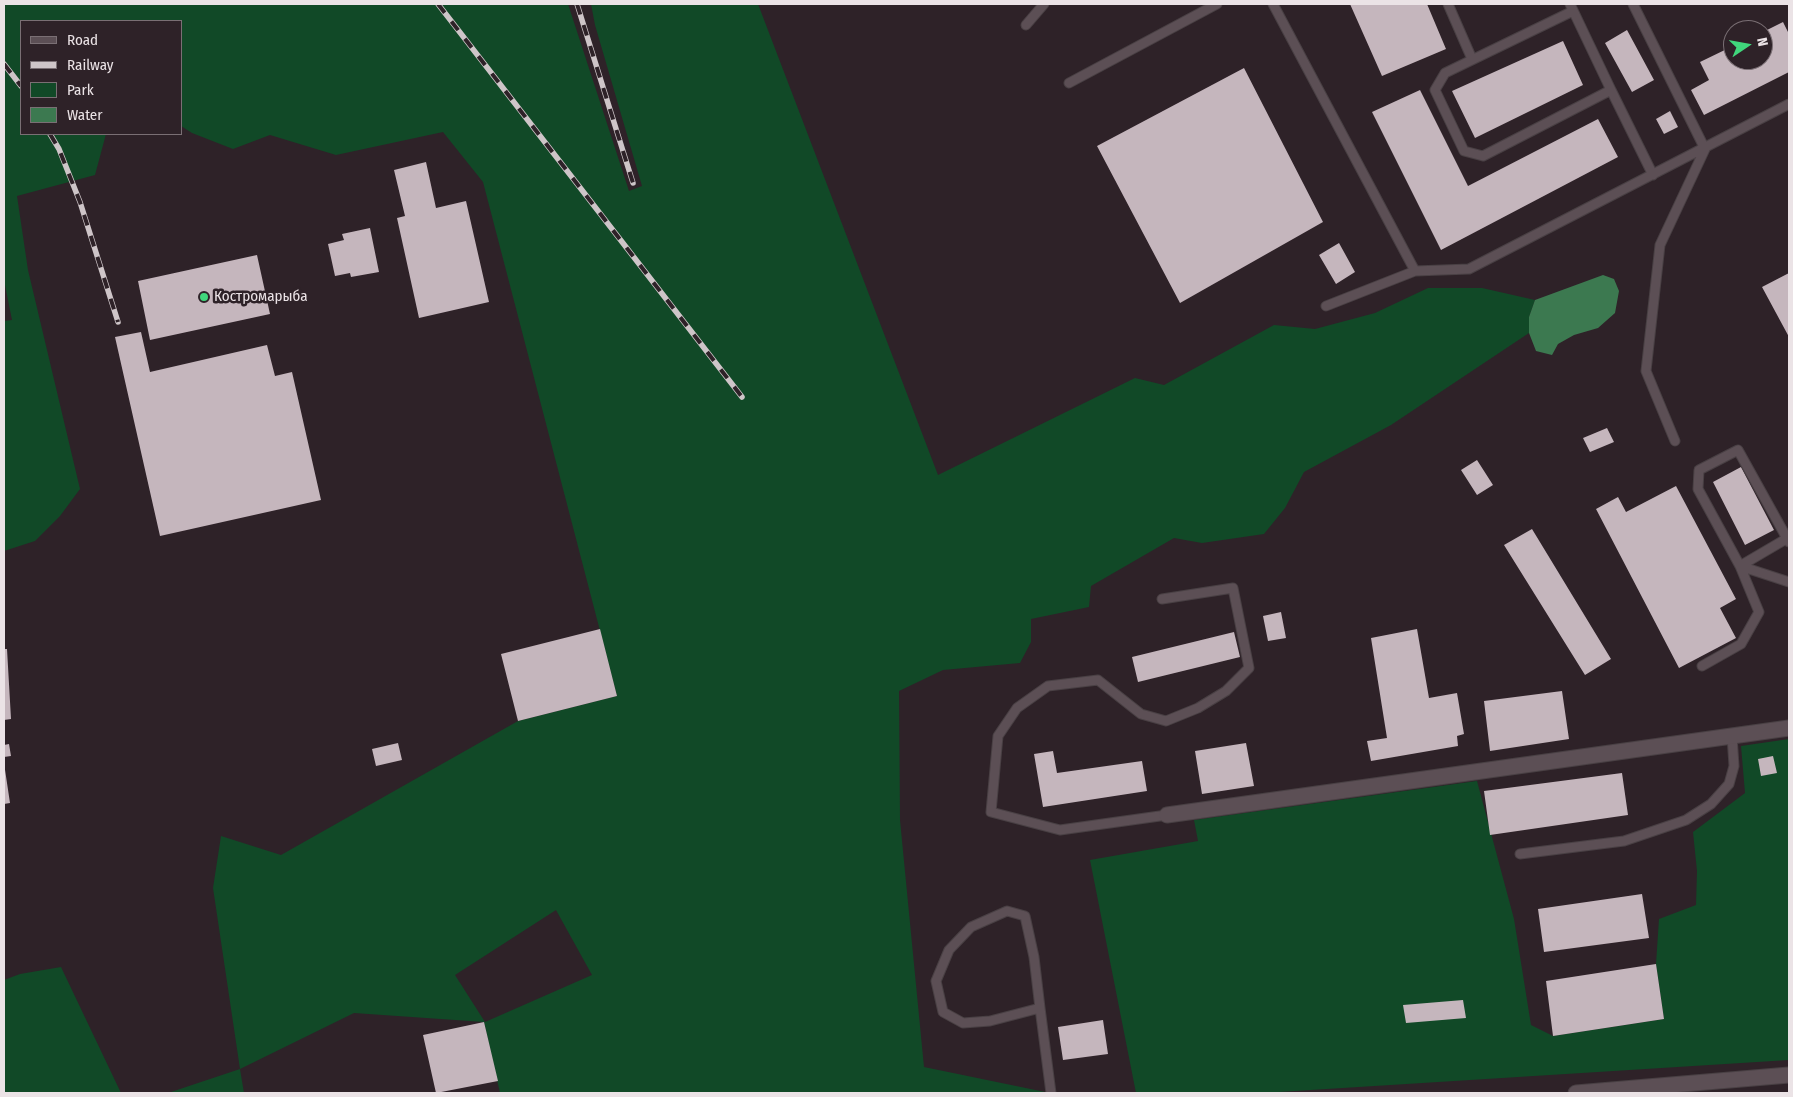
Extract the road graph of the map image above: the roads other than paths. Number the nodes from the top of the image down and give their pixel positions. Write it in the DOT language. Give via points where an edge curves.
graph roads {
  1 [pos="1044,4"];
  2 [pos="1217,4"];
  3 [pos="1273,4"];
  4 [pos="1448,4"];
  5 [pos="1633,4"];
  6 [pos="1571,7"];
  7 [pos="1026,25"];
  8 [pos="1472,59"];
  9 [pos="1069,83"];
  10 [pos="1611,90"];
  11 [pos="1789,104"];
  12 [pos="1705,149"];
  13 [pos="1653,175"];
  14 [pos="1415,271"];
  15 [pos="1326,306"];
  16 [pos="1676,441"];
  17 [pos="1788,540"];
  18 [pos="1740,566"];
  19 [pos="1789,582"];
  20 [pos="1162,600"];
  21 [pos="1702,666"];
  22 [pos="1789,728"];
  23 [pos="1732,736"];
  24 [pos="1167,815"];
  25 [pos="1520,854"];
  26 [pos="1040,1008"];
  27 [pos="1789,1075"];
  28 [pos="1051,1093"];
  29 [pos="1576,1093"];
  1 -- 7 [label="lane"];
  2 -- 9 [label="lane"];
  3 -- 14 [label="lane"];
  4 -- 8 [label="lane"];
  5 -- 12 [label="lane"];
  6 -- 8 [label="lane"];
  6 -- 10 [label="lane"];
  8 -- 10 [label="lane" via="1445,73 1435,90 1464,151 1483,156"];
  10 -- 13 [label="lane"];
  11 -- 12 [label="lane"];
  12 -- 13 [label="lane"];
  12 -- 16 [label="lane" via="1660,245 1646,370"];
  13 -- 14 [label="lane" via="1469,269"];
  14 -- 15 [label="lane"];
  17 -- 18 [label="lane"];
  17 -- 18 [label="lane" via="1738,450 1699,470 1698,489"];
  18 -- 19 [label="lane"];
  18 -- 21 [label="lane" via="1760,612 1742,644"];
  20 -- 24 [label="lane" via="1232,588 1249,668 1226,691 1198,708 1166,721 1141,714 1098,680 1048,686 1017,708 998,736 991,812 1060,830"];
  22 -- 23 [label="street"];
  23 -- 24 [label="street"];
  23 -- 25 [label="lane" via="1734,766 1728,784 1711,804 1686,820 1624,841"];
  26 -- 26 [label="lane" via="990,1021 963,1022 943,1012 936,982 949,950 971,927 1008,911 1025,916"];
  26 -- 28 [label="lane"];
  27 -- 29 [label="street"];
}
